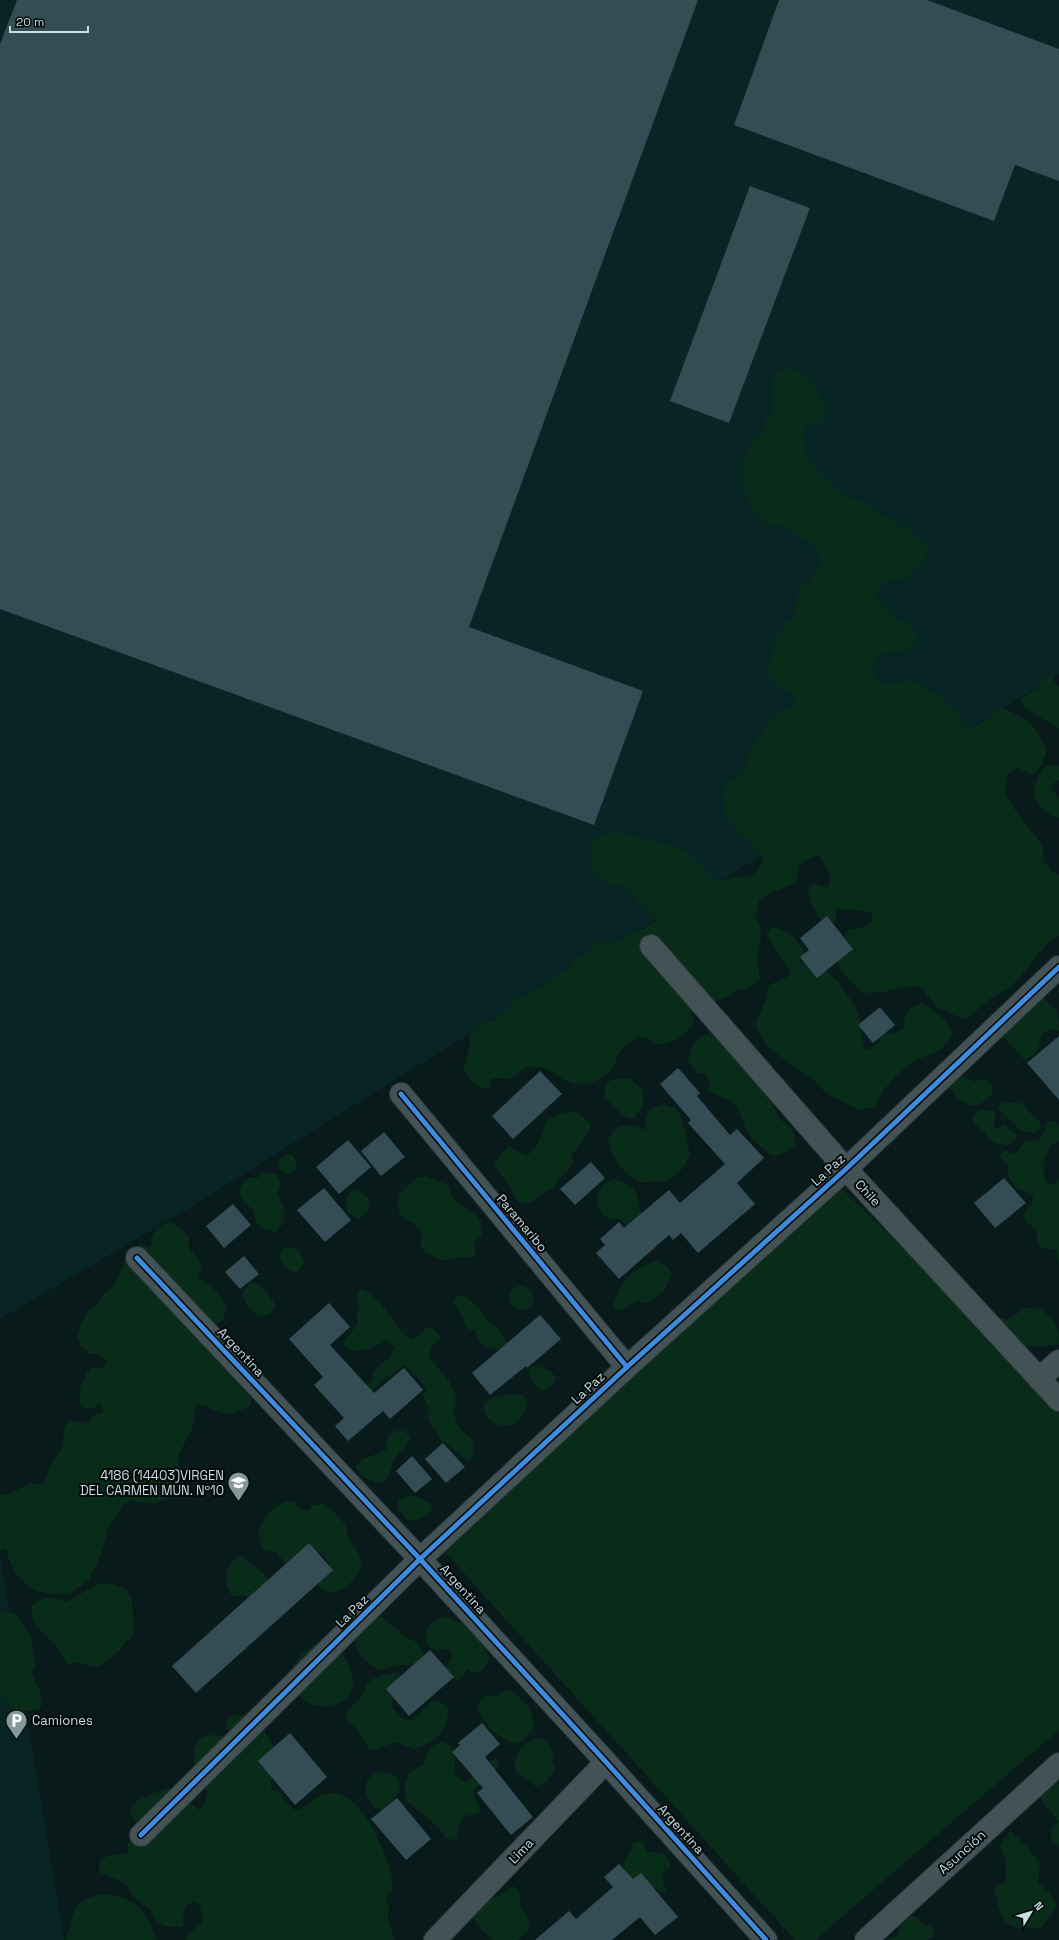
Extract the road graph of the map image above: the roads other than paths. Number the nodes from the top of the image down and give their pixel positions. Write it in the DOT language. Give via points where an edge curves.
graph roads {
  1 [pos="651,946"];
  2 [pos="1059,967"];
  3 [pos="401,1094"];
  4 [pos="846,1169"];
  5 [pos="137,1258"];
  6 [pos="1059,1361"];
  7 [pos="627,1367"];
  8 [pos="1039,1379"];
  9 [pos="1059,1400"];
  10 [pos="420,1559"];
  11 [pos="606,1762"];
  12 [pos="1059,1764"];
  13 [pos="141,1835"];
  14 [pos="435,1940"];
  15 [pos="766,1940"];
  16 [pos="866,1940"];
  1 -- 4 [label="street, Chile"];
  2 -- 4 [label="street, La Paz"];
  3 -- 7 [label="street, Paramaribo"];
  4 -- 7 [label="street, La Paz"];
  4 -- 8 [label="street, Chile"];
  5 -- 10 [label="street, Argentina"];
  6 -- 8 [label="street"];
  7 -- 10 [label="street, La Paz"];
  8 -- 9 [label="street, Chile"];
  10 -- 11 [label="street, Argentina"];
  10 -- 13 [label="street, La Paz"];
  11 -- 14 [label="street, Lima"];
  11 -- 15 [label="street, Argentina"];
  12 -- 16 [label="street, Asunción"];
}
